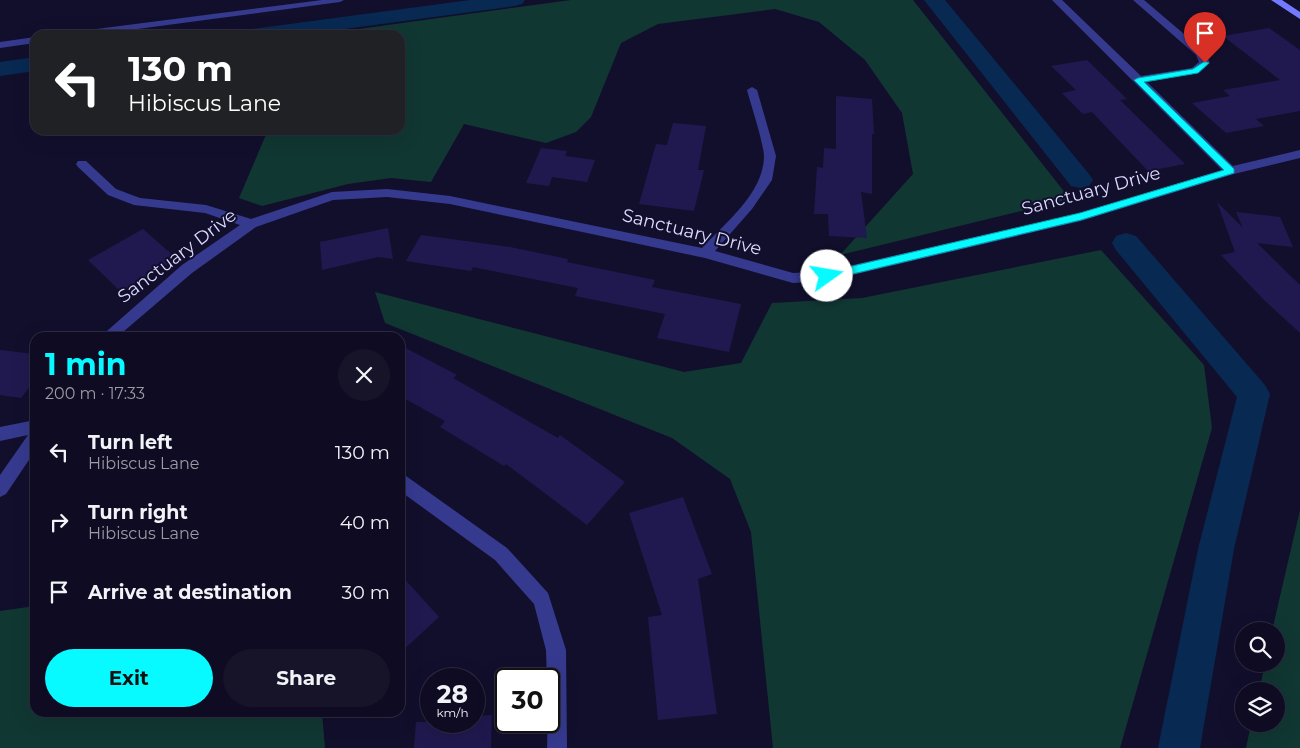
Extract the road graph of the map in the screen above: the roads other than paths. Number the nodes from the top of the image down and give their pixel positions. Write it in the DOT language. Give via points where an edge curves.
graph roads {
  1 [pos="340,0"];
  2 [pos="1057,0"];
  3 [pos="1138,0"];
  4 [pos="1276,0"];
  5 [pos="1300,16"];
  6 [pos="111,30"];
  7 [pos="30,41"];
  8 [pos="0,45"];
  9 [pos="1138,80"];
  10 [pos="752,90"];
  11 [pos="1300,154"];
  12 [pos="82,164"];
  13 [pos="1231,171"];
  14 [pos="251,224"];
  15 [pos="705,253"];
  16 [pos="113,332"];
  17 [pos="30,428"];
  18 [pos="0,434"];
  19 [pos="30,445"];
  20 [pos="405,485"];
  21 [pos="0,489"];
  22 [pos="557,748"];
  1 -- 6 [label="lane"];
  2 -- 9 [label="street"];
  3 -- 9 [label="street" via="1200,53 1205,63 1195,71"];
  4 -- 5 [label="street"];
  7 -- 8 [label="lane"];
  9 -- 13 [label="street"];
  10 -- 15 [label="street" via="770,156 766,180 748,206"];
  11 -- 13 [label="street, Sanctuary Drive"];
  12 -- 14 [label="street" via="112,192 138,202 206,209"];
  13 -- 15 [label="street, Sanctuary Drive" via="1081,217 827,276 793,278"];
  14 -- 15 [label="street, Sanctuary Drive" via="332,196 387,193 450,200"];
  14 -- 16 [label="street, Sanctuary Drive" via="187,269"];
  17 -- 18 [label="street"];
  19 -- 21 [label="street"];
  20 -- 22 [label="street" via="501,554 542,599 556,650"];
}
